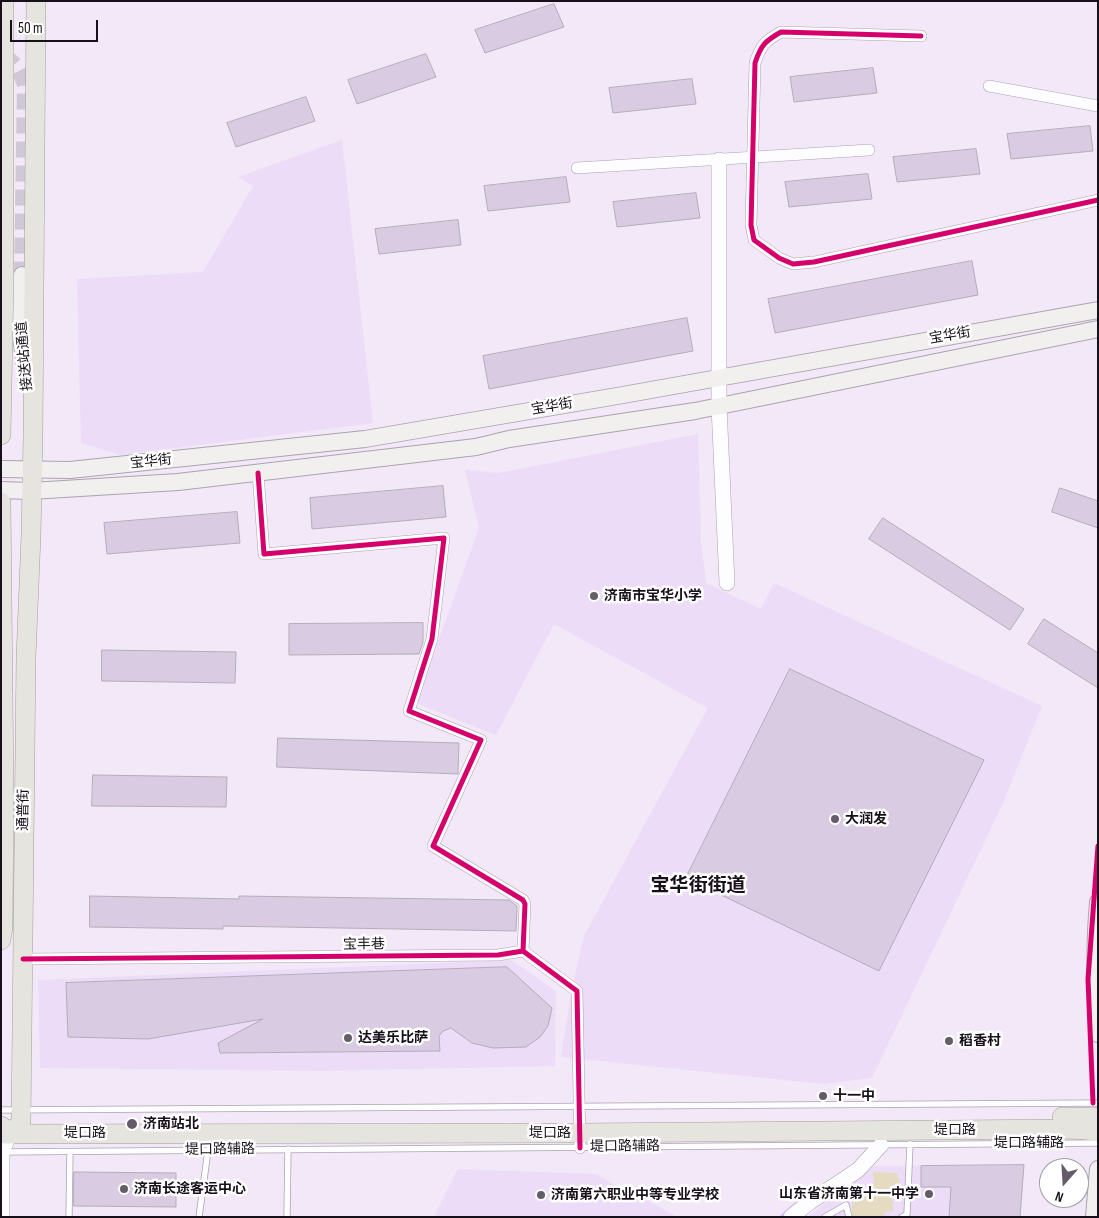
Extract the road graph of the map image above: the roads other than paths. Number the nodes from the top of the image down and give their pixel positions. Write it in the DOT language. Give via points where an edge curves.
graph roads {
  1 [pos="4,1"];
  2 [pos="36,1"];
  3 [pos="921,36"];
  4 [pos="989,86"];
  5 [pos="1098,106"];
  6 [pos="869,150"];
  7 [pos="752,158"];
  8 [pos="719,160"];
  9 [pos="577,168"];
  10 [pos="1098,200"];
  11 [pos="2,258"];
  12 [pos="9,278"];
  13 [pos="1098,310"];
  14 [pos="1098,329"];
  15 [pos="718,378"];
  16 [pos="718,406"];
  17 [pos="1,435"];
  18 [pos="33,436"];
  19 [pos="1,469"];
  20 [pos="32,470"];
  21 [pos="258,474"];
  22 [pos="1,490"];
  23 [pos="31,491"];
  24 [pos="1,502"];
  25 [pos="727,583"];
  26 [pos="1098,902"];
  27 [pos="1,940"];
  28 [pos="523,951"];
  29 [pos="23,959"];
  30 [pos="1098,1034"];
  31 [pos="1098,1103"];
  32 [pos="1,1110"];
  33 [pos="1098,1117"];
  34 [pos="580,1127"];
  35 [pos="7,1131"];
  36 [pos="1098,1131"];
  37 [pos="1098,1143"];
  38 [pos="910,1144"];
  39 [pos="881,1145"];
  40 [pos="288,1149"];
  41 [pos="208,1150"];
  42 [pos="70,1152"];
  43 [pos="1098,1169"];
  44 [pos="2,1217"];
  45 [pos="69,1217"];
  46 [pos="199,1217"];
  47 [pos="287,1217"];
  48 [pos="791,1217"];
  49 [pos="825,1217"];
  50 [pos="849,1217"];
  51 [pos="902,1217"];
  52 [pos="1094,1217"];
  1 -- 11 [label="main road"];
  2 -- 18 [label="main road, 通普街"];
  3 -- 7 [label="street" via="781,32 766,40 755,63"];
  4 -- 5 [label="street"];
  6 -- 7 [label="street"];
  7 -- 8 [label="street"];
  7 -- 10 [label="street" via="751,225 754,240 793,264"];
  8 -- 9 [label="street"];
  8 -- 15 [label="street"];
  11 -- 12 [label="main road"];
  12 -- 17 [label="main road"];
  12 -- 18 [label="main road, 接送站通道" via="21,335"];
  13 -- 15 [label="main road, 宝华街"];
  14 -- 16 [label="main road, 宝华街"];
  15 -- 16 [label="street"];
  15 -- 20 [label="main road, 宝华街" via="365,439 70,470"];
  16 -- 21 [label="main road, 宝华街" via="467,448"];
  16 -- 25 [label="street"];
  18 -- 20 [label="main road, 通普街"];
  19 -- 20 [label="main road, 宝华街"];
  20 -- 23 [label="main road, 通普街"];
  21 -- 23 [label="main road, 宝华街"];
  21 -- 28 [label="street" via="264,554 444,538 432,639 409,711 481,740 433,846 523,900"];
  22 -- 23 [label="main road, 宝华街"];
  23 -- 29 [label="main road, 通普街"];
  24 -- 27 [label="main road, 通普街" via="4,771"];
  26 -- 30 [label="main road"];
  28 -- 29 [label="street, 宝丰巷" via="498,955"];
  28 -- 34 [label="street" via="577,991"];
  29 -- 35 [label="main road, 通普街"];
  31 -- 34 [label="lane, 堤口路辅路"];
  32 -- 35 [label="lane, 堤口路辅路"];
  33 -- 34 [label="main road, 堤口路"];
  34 -- 35 [label="main road, 堤口路"];
  34 -- 36 [label="main road, 堤口路"];
  34 -- 39 [label="lane, 堤口路辅路"];
  34 -- 40 [label="lane, 堤口路辅路"];
  35 -- 42 [label="lane, 堤口路辅路"];
  35 -- 44 [label="street"];
  37 -- 38 [label="lane, 堤口路辅路"];
  38 -- 39 [label="lane, 堤口路辅路"];
  38 -- 51 [label="lane" via="907,1214"];
  39 -- 48 [label="street" via="858,1170"];
  40 -- 41 [label="lane, 堤口路辅路"];
  40 -- 47 [label="lane"];
  41 -- 42 [label="lane, 堤口路辅路"];
  41 -- 46 [label="lane"];
  42 -- 45 [label="lane"];
  43 -- 52 [label="main road"];
  49 -- 50 [label="lane" via="846,1205"];
}
